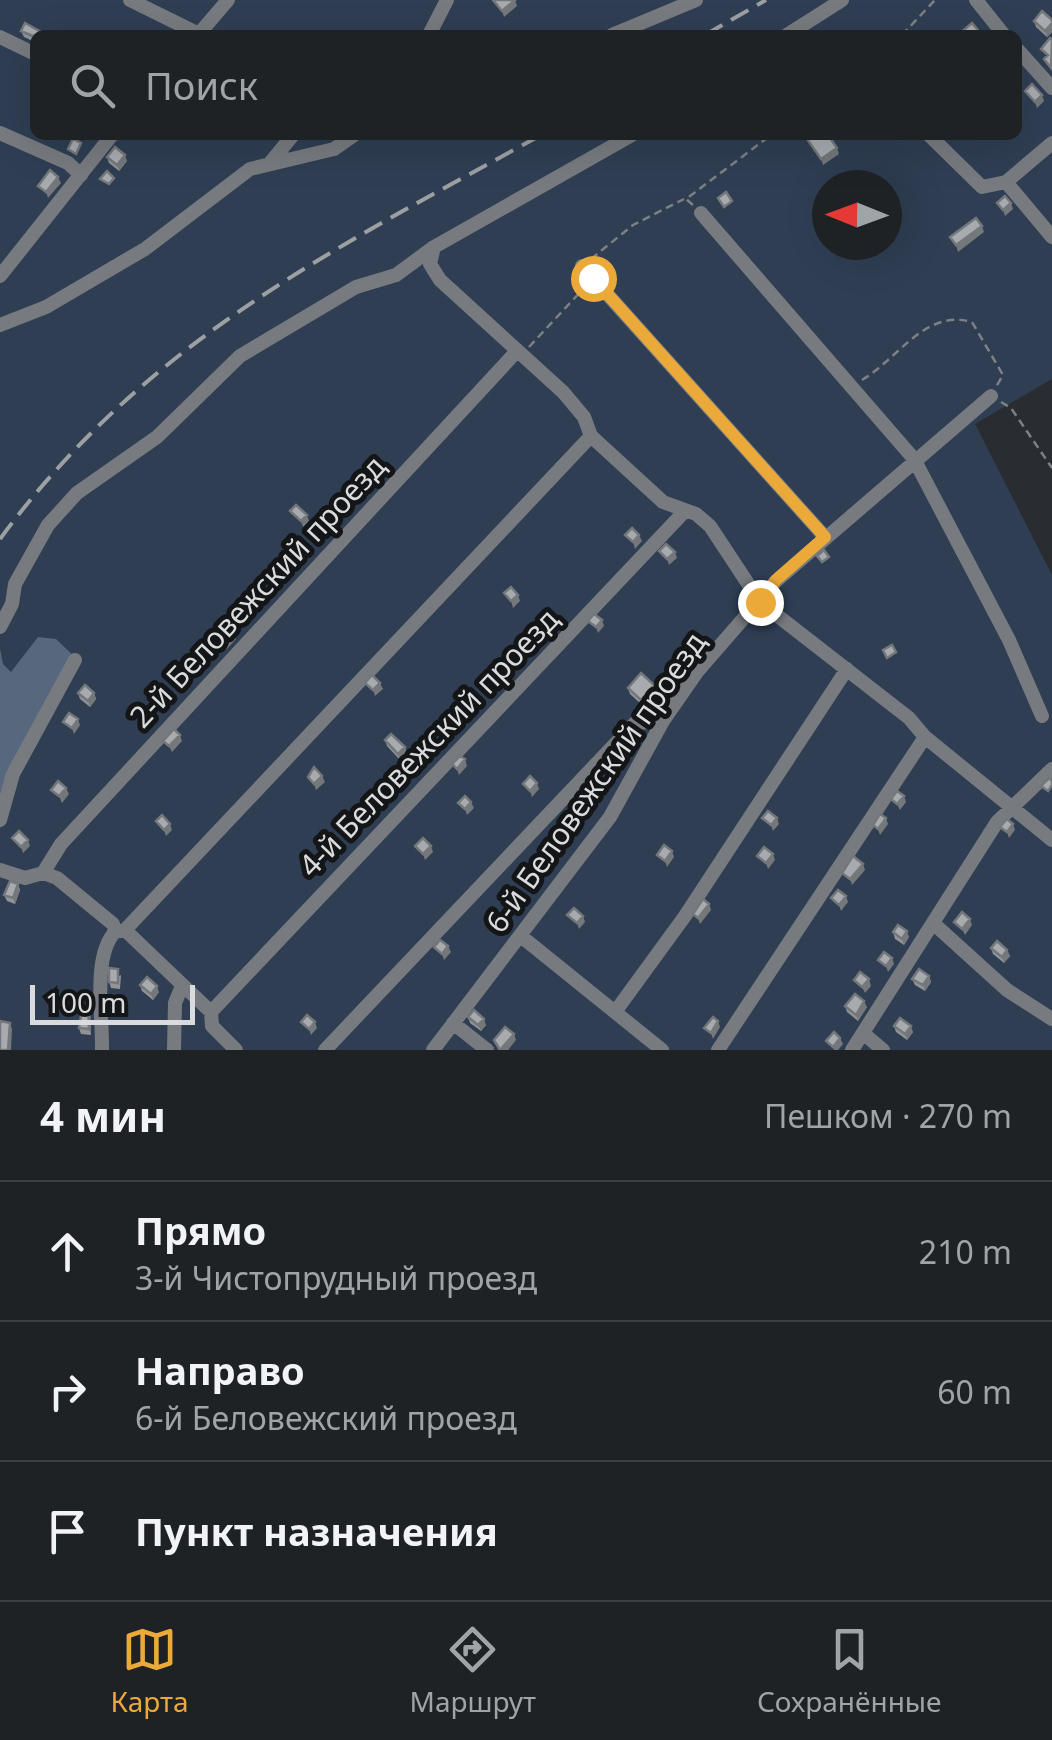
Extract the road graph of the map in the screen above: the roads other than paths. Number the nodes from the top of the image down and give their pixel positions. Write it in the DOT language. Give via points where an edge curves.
graph roads {
  1 [pos="130,0"];
  2 [pos="228,0"];
  3 [pos="446,0"];
  4 [pos="696,0"];
  5 [pos="842,0"];
  6 [pos="976,0"];
  7 [pos="190,30"];
  8 [pos="202,30"];
  9 [pos="431,30"];
  10 [pos="624,30"];
  11 [pos="795,30"];
  12 [pos="1000,30"];
  13 [pos="0,37"];
  14 [pos="30,52"];
  15 [pos="1022,55"];
  16 [pos="1052,88"];
  17 [pos="0,133"];
  18 [pos="108,140"];
  19 [pos="291,140"];
  20 [pos="347,140"];
  21 [pos="623,140"];
  22 [pos="934,140"];
  23 [pos="1052,144"];
  24 [pos="270,164"];
  25 [pos="81,175"];
  26 [pos="1006,182"];
  27 [pos="701,213"];
  28 [pos="1052,237"];
  29 [pos="434,247"];
  30 [pos="582,266"];
  31 [pos="0,276"];
  32 [pos="0,325"];
  33 [pos="519,353"];
  34 [pos="990,396"];
  35 [pos="591,436"];
  36 [pos="914,460"];
  37 [pos="685,510"];
  38 [pos="825,537"];
  39 [pos="760,602"];
  40 [pos="0,626"];
  41 [pos="76,660"];
  42 [pos="847,669"];
  43 [pos="1042,716"];
  44 [pos="663,720"];
  45 [pos="925,736"];
  46 [pos="1052,769"];
  47 [pos="1013,806"];
  48 [pos="0,820"];
  49 [pos="1052,840"];
  50 [pos="0,870"];
  51 [pos="43,873"];
  52 [pos="933,923"];
  53 [pos="120,931"];
  54 [pos="522,937"];
  55 [pos="182,986"];
  56 [pos="211,1012"];
  57 [pos="615,1012"];
  58 [pos="1052,1019"];
  59 [pos="453,1023"];
  60 [pos="862,1033"];
  61 [pos="102,1050"];
  62 [pos="174,1050"];
  63 [pos="236,1050"];
  64 [pos="325,1050"];
  65 [pos="433,1050"];
  66 [pos="487,1050"];
  67 [pos="662,1050"];
  68 [pos="718,1050"];
  69 [pos="852,1050"];
  70 [pos="883,1050"];
  1 -- 7 [label="lane"];
  2 -- 8 [label="lane"];
  3 -- 9 [label="lane"];
  4 -- 10 [label="lane"];
  5 -- 11 [label="lane"];
  6 -- 12 [label="lane"];
  13 -- 14 [label="lane"];
  15 -- 16 [label="lane"];
  17 -- 25 [label="lane"];
  18 -- 25 [label="lane"];
  19 -- 24 [label="lane"];
  20 -- 24 [label="lane" via="334,150"];
  21 -- 29 [label="lane"];
  22 -- 26 [label="lane" via="982,187"];
  23 -- 26 [label="lane"];
  24 -- 32 [label="lane" via="250,169 145,249 46,307"];
  25 -- 31 [label="lane"];
  26 -- 28 [label="lane"];
  27 -- 36 [label="lane"];
  29 -- 33 [label="lane" via="430,264 440,280"];
  29 -- 40 [label="lane" via="396,275 356,287 240,356 157,437 76,493 48,524"];
  30 -- 38 [label="lane"];
  33 -- 35 [label="lane" via="563,392"];
  33 -- 51 [label="lane, 2-й Беловежский проезд" via="60,844"];
  34 -- 36 [label="lane, 6-й Беловежский проезд"];
  35 -- 37 [label="lane" via="663,502"];
  35 -- 53 [label="lane"];
  36 -- 38 [label="lane, 6-й Беловежский проезд"];
  36 -- 43 [label="lane"];
  37 -- 39 [label="lane" via="710,526"];
  37 -- 56 [label="lane, 4-й Беловежский проезд"];
  38 -- 39 [label="lane, 6-й Беловежский проезд"];
  39 -- 42 [label="lane"];
  39 -- 44 [label="lane, 6-й Беловежский проезд"];
  41 -- 48 [label="lane" via="13,774"];
  42 -- 45 [label="lane"];
  42 -- 57 [label="lane"];
  44 -- 54 [label="lane, 6-й Беловежский проезд" via="610,817"];
  44 -- 64 [label="lane" via="635,723"];
  45 -- 47 [label="lane"];
  45 -- 68 [label="lane"];
  46 -- 47 [label="lane"];
  47 -- 49 [label="lane"];
  47 -- 52 [label="lane"];
  50 -- 51 [label="lane" via="25,878"];
  51 -- 53 [label="lane"];
  52 -- 58 [label="lane" via="1007,990"];
  52 -- 60 [label="lane"];
  53 -- 55 [label="lane"];
  53 -- 61 [label="lane" via="106,941"];
  54 -- 57 [label="lane"];
  54 -- 59 [label="lane, 6-й Беловежский проезд"];
  55 -- 56 [label="lane"];
  55 -- 62 [label="lane"];
  56 -- 63 [label="lane" via="212,1026"];
  57 -- 67 [label="lane"];
  59 -- 65 [label="lane, 6-й Беловежский проезд"];
  59 -- 66 [label="lane"];
  60 -- 69 [label="lane"];
  60 -- 70 [label="lane"];
}
